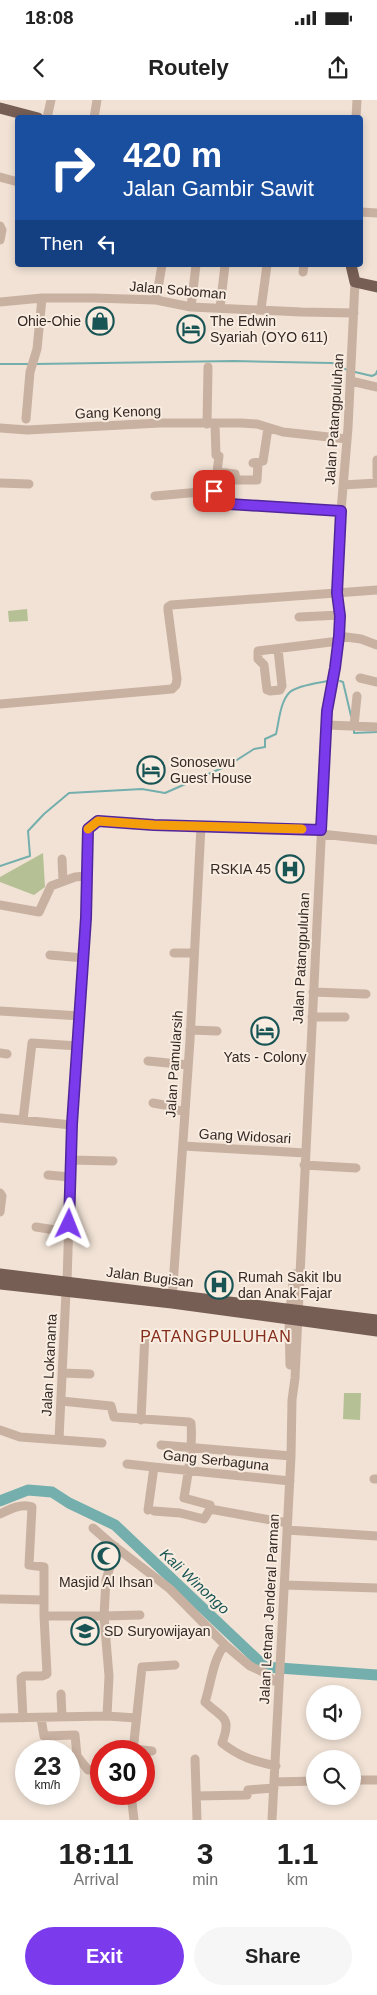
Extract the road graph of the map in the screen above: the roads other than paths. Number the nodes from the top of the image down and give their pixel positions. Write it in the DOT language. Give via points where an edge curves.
graph roads {
  1 [pos="51,100"];
  2 [pos="97,100"];
  3 [pos="357,100"];
  4 [pos="0,108"];
  5 [pos="27,115"];
  6 [pos="48,115"];
  7 [pos="94,115"];
  8 [pos="356,115"];
  9 [pos="0,177"];
  10 [pos="15,181"];
  11 [pos="363,212"];
  12 [pos="377,213"];
  13 [pos="1,227"];
  14 [pos="0,240"];
  15 [pos="162,267"];
  16 [pos="196,267"];
  17 [pos="225,267"];
  18 [pos="267,267"];
  19 [pos="351,267"];
  20 [pos="355,282"];
  21 [pos="377,287"];
  22 [pos="42,298"];
  23 [pos="156,300"];
  24 [pos="0,302"];
  25 [pos="191,307"];
  26 [pos="220,308"];
  27 [pos="261,309"];
  28 [pos="354,313"];
  29 [pos="208,367"];
  30 [pos="351,373"];
  31 [pos="377,387"];
  32 [pos="26,418"];
  33 [pos="211,424"];
  34 [pos="0,428"];
  35 [pos="268,428"];
  36 [pos="347,439"];
  37 [pos="374,459"];
  38 [pos="217,472"];
  39 [pos="377,476"];
  40 [pos="0,483"];
  41 [pos="377,483"];
  42 [pos="29,484"];
  43 [pos="343,485"];
  44 [pos="212,491"];
  45 [pos="155,496"];
  46 [pos="341,511"];
  47 [pos="377,590"];
  48 [pos="337,593"];
  49 [pos="340,616"];
  50 [pos="299,617"];
  51 [pos="339,638"];
  52 [pos="377,645"];
  53 [pos="278,649"];
  54 [pos="360,678"];
  55 [pos="377,682"];
  56 [pos="357,696"];
  57 [pos="0,704"];
  58 [pos="326,725"];
  59 [pos="354,726"];
  60 [pos="377,727"];
  61 [pos="201,826"];
  62 [pos="321,832"];
  63 [pos="377,840"];
  64 [pos="62,859"];
  65 [pos="86,876"];
  66 [pos="63,881"];
  67 [pos="0,905"];
  68 [pos="174,952"];
  69 [pos="194,953"];
  70 [pos="50,955"];
  71 [pos="84,958"];
  72 [pos="313,992"];
  73 [pos="366,994"];
  74 [pos="0,1011"];
  75 [pos="80,1016"];
  76 [pos="312,1017"];
  77 [pos="345,1017"];
  78 [pos="190,1030"];
  79 [pos="217,1032"];
  80 [pos="78,1046"];
  81 [pos="148,1061"];
  82 [pos="188,1065"];
  83 [pos="153,1103"];
  84 [pos="185,1111"];
  85 [pos="0,1118"];
  86 [pos="23,1120"];
  87 [pos="72,1124"];
  88 [pos="183,1146"];
  89 [pos="305,1153"];
  90 [pos="71,1160"];
  91 [pos="113,1161"];
  92 [pos="304,1165"];
  93 [pos="356,1168"];
  94 [pos="48,1175"];
  95 [pos="70,1176"];
  96 [pos="0,1193"];
  97 [pos="0,1212"];
  98 [pos="36,1227"];
  99 [pos="68,1232"];
  100 [pos="0,1274"];
  101 [pos="0,1284"];
  102 [pos="66,1287"];
  103 [pos="172,1299"];
  104 [pos="293,1315"];
  105 [pos="377,1320"];
  106 [pos="377,1331"];
  107 [pos="146,1333"];
  108 [pos="62,1372"];
  109 [pos="90,1374"];
  110 [pos="61,1401"];
  111 [pos="141,1420"];
  112 [pos="0,1430"];
  113 [pos="59,1439"];
  114 [pos="102,1443"];
  115 [pos="161,1445"];
  116 [pos="190,1448"];
  117 [pos="291,1456"];
  118 [pos="127,1464"];
  119 [pos="154,1467"];
  120 [pos="188,1471"];
  121 [pos="290,1481"];
  122 [pos="210,1509"];
  123 [pos="0,1514"];
  124 [pos="287,1527"];
  125 [pos="93,1528"];
  126 [pos="377,1536"];
  127 [pos="116,1547"];
  128 [pos="285,1585"];
  129 [pos="377,1588"];
  130 [pos="0,1599"];
  131 [pos="44,1600"];
  132 [pos="140,1615"];
  133 [pos="44,1616"];
  134 [pos="104,1616"];
  135 [pos="225,1645"];
  136 [pos="175,1665"];
  137 [pos="279,1681"];
  138 [pos="61,1694"];
  139 [pos="107,1716"];
  140 [pos="0,1718"];
  141 [pos="23,1718"];
  142 [pos="41,1718"];
  143 [pos="62,1718"];
  144 [pos="136,1718"];
  145 [pos="134,1740"];
  146 [pos="195,1759"];
  147 [pos="276,1766"];
  148 [pos="90,1770"];
  149 [pos="361,1780"];
  150 [pos="377,1780"];
  151 [pos="306,1782"];
  152 [pos="274,1785"];
  153 [pos="196,1796"];
  154 [pos="132,1805"];
  155 [pos="134,1820"];
  156 [pos="197,1820"];
  157 [pos="272,1820"];
  1 -- 6 [label="street"];
  2 -- 7 [label="street"];
  3 -- 8 [label="street"];
  4 -- 5 [label="main road"];
  9 -- 10 [label="street"];
  11 -- 12 [label="street"];
  13 -- 14 [label="street"];
  15 -- 23 [label="street"];
  16 -- 25 [label="street"];
  17 -- 26 [label="street"];
  18 -- 27 [label="street"];
  19 -- 20 [label="main road"];
  20 -- 21 [label="main road"];
  20 -- 28 [label="street, Jalan Patangpuluhan"];
  22 -- 23 [label="street, Jalan Soboman"];
  22 -- 24 [label="street, Jalan Soboman"];
  22 -- 32 [label="street"];
  23 -- 25 [label="street, Jalan Soboman"];
  25 -- 26 [label="street, Jalan Soboman"];
  26 -- 27 [label="street, Jalan Soboman"];
  27 -- 28 [label="street, Jalan Soboman"];
  28 -- 30 [label="street, Jalan Patangpuluhan"];
  29 -- 33 [label="street"];
  30 -- 31 [label="street"];
  30 -- 36 [label="street, Jalan Patangpuluhan"];
  33 -- 34 [label="street, Gang Kenong" via="160,423 27,430"];
  33 -- 35 [label="street, Gang Kenong" via="253,424"];
  33 -- 38 [label="street" via="216,455 219,456"];
  35 -- 36 [label="street, Gang Kenong"];
  35 -- 38 [label="street" via="264,460 254,463 256,480 236,480 235,474"];
  36 -- 43 [label="street, Jalan Patangpuluhan"];
  37 -- 39 [label="street"];
  38 -- 44 [label="street"];
  40 -- 42 [label="street"];
  41 -- 43 [label="street"];
  43 -- 46 [label="street, Jalan Patangpuluhan"];
  44 -- 45 [label="street"];
  44 -- 46 [label="street" via="218,501 229,504"];
  46 -- 48 [label="street, Jalan Patangpuluhan"];
  47 -- 48 [label="street"];
  48 -- 49 [label="street, Jalan Patangpuluhan"];
  48 -- 57 [label="street" via="171,605 168,610 177,679 172,690"];
  49 -- 50 [label="street"];
  49 -- 51 [label="street, Jalan Patangpuluhan"];
  51 -- 52 [label="street"];
  51 -- 53 [label="street"];
  51 -- 58 [label="street, Jalan Patangpuluhan"];
  53 -- 53 [label="street" via="258,651 268,690 282,688"];
  54 -- 55 [label="street"];
  56 -- 59 [label="street"];
  58 -- 59 [label="street"];
  58 -- 62 [label="street, Jalan Patangpuluhan"];
  59 -- 60 [label="street"];
  61 -- 62 [label="street"];
  61 -- 65 [label="street, Jalan Lokananta" via="98,821 88,829"];
  61 -- 69 [label="street, Jalan Pamularsih"];
  62 -- 63 [label="street"];
  62 -- 72 [label="street, Jalan Patangpuluhan"];
  64 -- 66 [label="street"];
  65 -- 66 [label="street"];
  65 -- 71 [label="street, Jalan Lokananta"];
  66 -- 67 [label="street" via="51,886 39,912"];
  68 -- 69 [label="street"];
  69 -- 78 [label="street, Jalan Pamularsih"];
  70 -- 71 [label="street"];
  71 -- 75 [label="street, Jalan Lokananta"];
  72 -- 73 [label="street"];
  72 -- 76 [label="street, Jalan Patangpuluhan"];
  74 -- 75 [label="street"];
  75 -- 80 [label="street, Jalan Lokananta"];
  76 -- 77 [label="street"];
  76 -- 89 [label="street, Jalan Patangpuluhan"];
  78 -- 79 [label="street"];
  78 -- 82 [label="street, Jalan Pamularsih"];
  80 -- 86 [label="street" via="32,1042"];
  80 -- 87 [label="street, Jalan Lokananta"];
  81 -- 82 [label="street"];
  82 -- 84 [label="street, Jalan Pamularsih"];
  83 -- 84 [label="street"];
  84 -- 88 [label="street, Jalan Pamularsih"];
  85 -- 86 [label="street"];
  86 -- 87 [label="street"];
  87 -- 90 [label="street, Jalan Lokananta"];
  88 -- 89 [label="street, Gang Widosari"];
  88 -- 103 [label="street, Jalan Pamularsih"];
  89 -- 92 [label="street, Jalan Patangpuluhan"];
  90 -- 91 [label="street"];
  90 -- 95 [label="street, Jalan Lokananta"];
  92 -- 93 [label="street"];
  92 -- 104 [label="street, Jalan Patangpuluhan"];
  94 -- 95 [label="street"];
  95 -- 99 [label="street, Jalan Lokananta"];
  96 -- 97 [label="street"];
  98 -- 99 [label="street"];
  99 -- 102 [label="street, Jalan Lokananta"];
  100 -- 102 [label="main road, Jalan Bugisan"];
  101 -- 102 [label="main road, Jalan Bugisan"];
  102 -- 103 [label="main road, Jalan Bugisan"];
  102 -- 108 [label="street, Jalan Lokananta"];
  103 -- 104 [label="main road, Jalan Bugisan"];
  104 -- 105 [label="main road"];
  104 -- 106 [label="main road"];
  104 -- 117 [label="street, Jalan Letnan Jenderal Parman" via="295,1378"];
  107 -- 111 [label="street"];
  108 -- 109 [label="street"];
  108 -- 110 [label="street, Jalan Lokananta"];
  110 -- 111 [label="street" via="111,1406 114,1417"];
  110 -- 113 [label="street, Jalan Lokananta"];
  111 -- 116 [label="street" via="191,1423"];
  112 -- 113 [label="street" via="20,1437"];
  113 -- 114 [label="street"];
  115 -- 116 [label="street"];
  116 -- 117 [label="street"];
  116 -- 120 [label="street"];
  117 -- 121 [label="street, Jalan Letnan Jenderal Parman"];
  118 -- 119 [label="street"];
  119 -- 120 [label="street, Gang Serbaguna"];
  119 -- 122 [label="street, Gang Serbaguna" via="151,1511 204,1519"];
  120 -- 121 [label="street, Gang Serbaguna"];
  120 -- 122 [label="street" via="184,1498 210,1505"];
  121 -- 124 [label="street, Jalan Letnan Jenderal Parman"];
  122 -- 124 [label="street"];
  123 -- 131 [label="street" via="18,1506 32,1507 29,1565 44,1567"];
  124 -- 126 [label="street"];
  124 -- 128 [label="street, Jalan Letnan Jenderal Parman"];
  125 -- 127 [label="street"];
  127 -- 134 [label="street" via="106,1580"];
  127 -- 135 [label="street" via="170,1589"];
  128 -- 129 [label="street"];
  128 -- 137 [label="street, Jalan Letnan Jenderal Parman"];
  130 -- 131 [label="street"];
  131 -- 133 [label="street"];
  132 -- 134 [label="street"];
  133 -- 134 [label="street"];
  133 -- 141 [label="street" via="47,1674 21,1678"];
  134 -- 139 [label="street" via="109,1676"];
  135 -- 137 [label="street" via="250,1666"];
  135 -- 147 [label="street" via="215,1659 205,1702 225,1718 227,1725 222,1743 253,1761"];
  136 -- 144 [label="street" via="142,1667"];
  137 -- 147 [label="street, Jalan Letnan Jenderal Parman"];
  138 -- 143 [label="street"];
  139 -- 143 [label="street"];
  139 -- 144 [label="street"];
  140 -- 141 [label="street"];
  141 -- 142 [label="street"];
  142 -- 143 [label="street"];
  142 -- 148 [label="street" via="44,1739 75,1735 78,1758"];
  144 -- 145 [label="street"];
  146 -- 153 [label="street"];
  147 -- 152 [label="street, Jalan Letnan Jenderal Parman"];
  149 -- 150 [label="street"];
  151 -- 152 [label="street"];
  152 -- 153 [label="street" via="248,1790 247,1794"];
  152 -- 157 [label="street, Jalan Letnan Jenderal Parman"];
  153 -- 156 [label="street"];
  154 -- 155 [label="street"];
}
